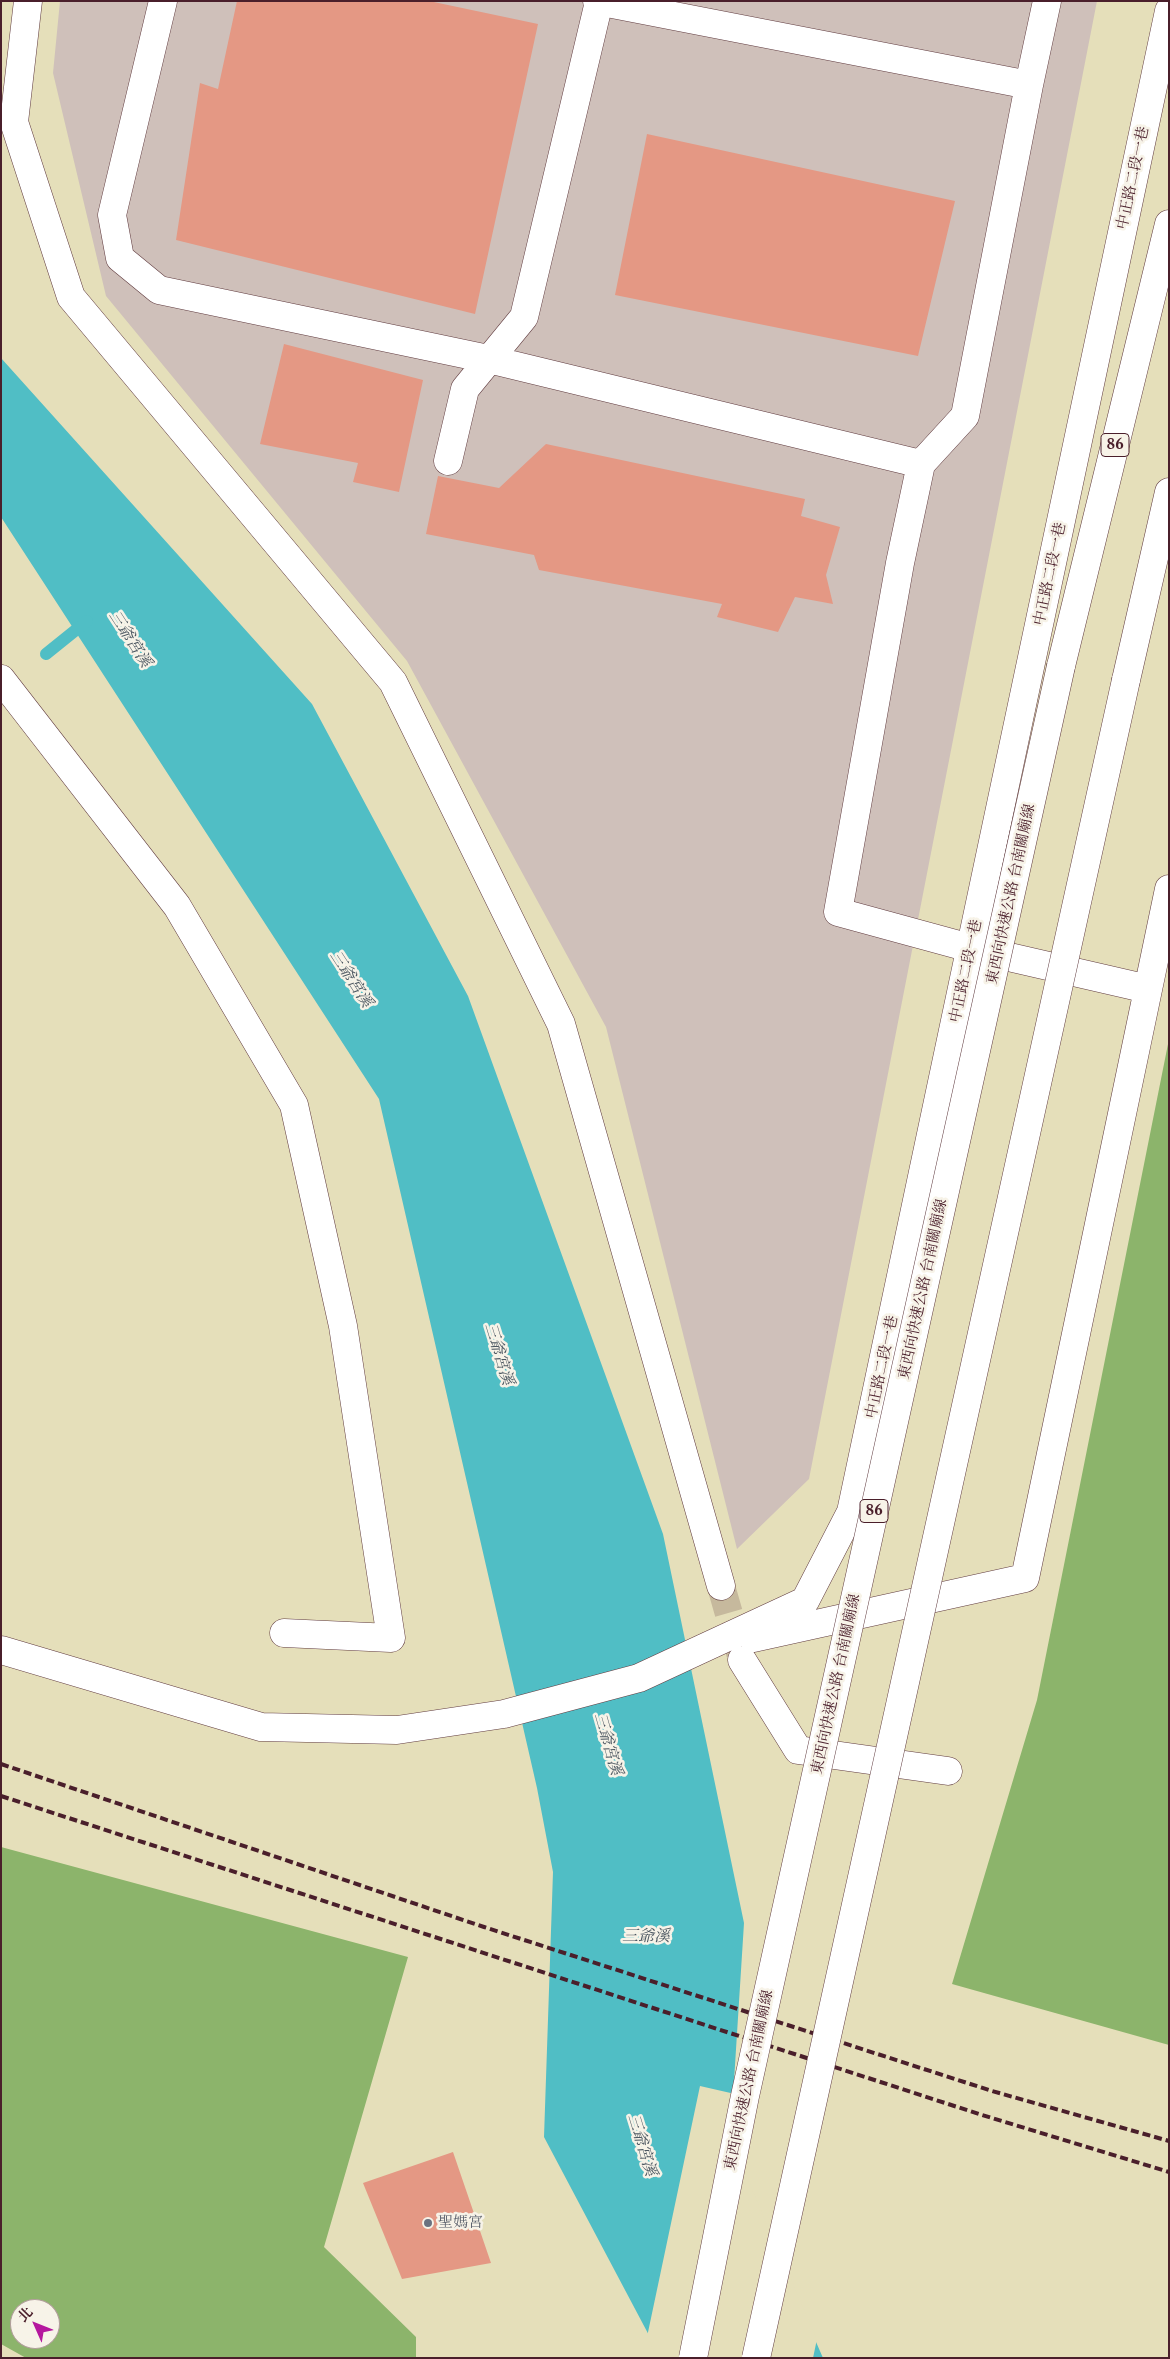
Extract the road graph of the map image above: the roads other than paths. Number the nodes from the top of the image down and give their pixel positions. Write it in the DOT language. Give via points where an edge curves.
graph roads {
  1 [pos="28,1"];
  2 [pos="163,1"];
  3 [pos="1047,1"];
  4 [pos="598,2"];
  5 [pos="1169,11"];
  6 [pos="1029,85"];
  7 [pos="1169,224"];
  8 [pos="488,359"];
  9 [pos="448,461"];
  10 [pos="922,464"];
  11 [pos="1169,492"];
  12 [pos="1,679"];
  13 [pos="1169,889"];
  14 [pos="970,948"];
  15 [pos="1148,989"];
  16 [pos="721,1586"];
  17 [pos="284,1633"];
  18 [pos="707,1648"];
  19 [pos="1,1650"];
  20 [pos="742,1660"];
  21 [pos="948,1771"];
  22 [pos="693,2358"];
  23 [pos="756,2358"];
  1 -- 16 [label="main road" via="14,122 71,297 393,682 561,1024"];
  2 -- 8 [label="main road" via="112,215 120,258 159,290"];
  3 -- 6 [label="main road"];
  4 -- 6 [label="main road"];
  4 -- 8 [label="main road" via="524,317"];
  5 -- 14 [label="main road, 中正路二段一巷"];
  6 -- 10 [label="main road" via="965,416"];
  7 -- 22 [label="main road, 東西向快速公路 台南關廟線 / 86, bridge" via="1061,666 747,2086"];
  8 -- 9 [label="main road" via="465,388"];
  8 -- 10 [label="main road"];
  10 -- 14 [label="main road" via="900,563 838,912"];
  11 -- 23 [label="main road, bridge"];
  12 -- 17 [label="main road" via="177,906 294,1105 343,1326 391,1638"];
  13 -- 15 [label="main road"];
  14 -- 15 [label="main road"];
  14 -- 18 [label="main road, 中正路二段一巷" via="851,1512 804,1601"];
  15 -- 18 [label="main road" via="1025,1578"];
  18 -- 19 [label="main road" via="638,1678 513,1712 396,1730 261,1727"];
  20 -- 21 [label="main road" via="798,1750"];
}
